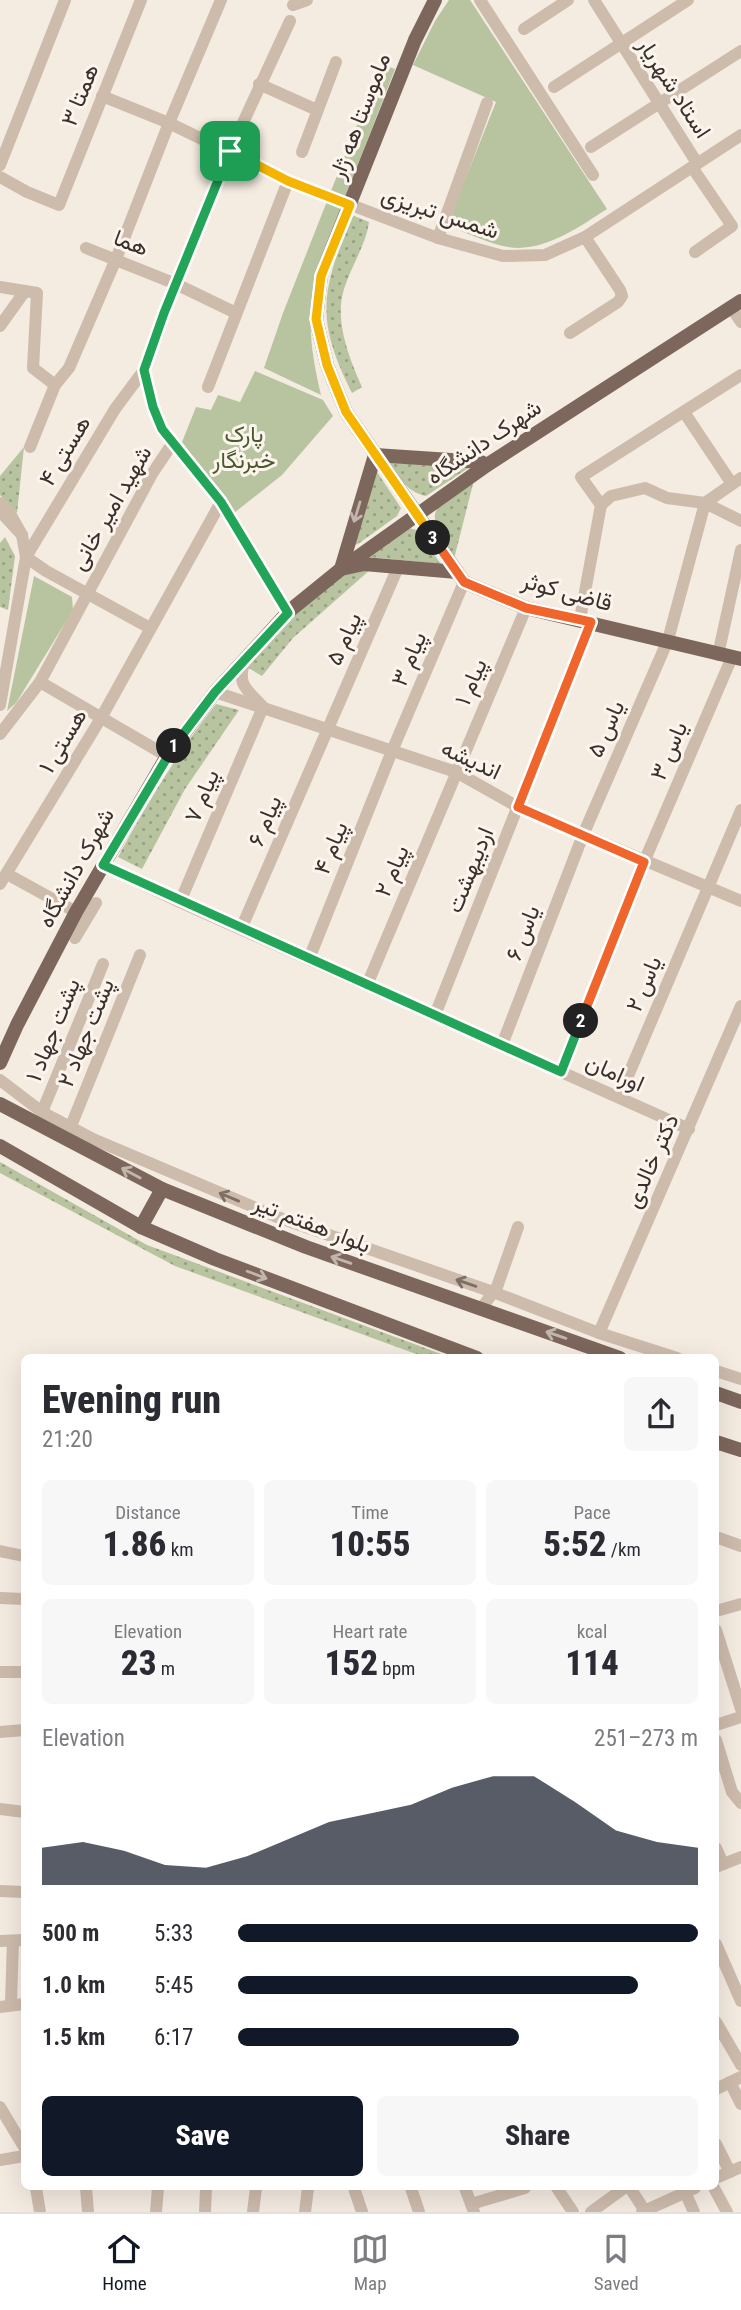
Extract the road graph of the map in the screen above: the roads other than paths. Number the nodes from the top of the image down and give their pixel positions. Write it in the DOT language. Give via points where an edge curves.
graph roads {
  1 [pos="65,0"];
  2 [pos="141,0"];
  3 [pos="221,0"];
  4 [pos="307,0"];
  5 [pos="435,0"];
  6 [pos="480,0"];
  7 [pos="568,0"];
  8 [pos="594,0"];
  9 [pos="688,0"];
  10 [pos="293,5"];
  11 [pos="290,21"];
  12 [pos="524,29"];
  13 [pos="621,43"];
  14 [pos="741,51"];
  15 [pos="336,62"];
  16 [pos="259,84"];
  17 [pos="554,87"];
  18 [pos="102,96"];
  19 [pos="487,103"];
  20 [pos="659,103"];
  21 [pos="317,110"];
  22 [pos="169,123"];
  23 [pos="741,135"];
  24 [pos="591,147"];
  25 [pos="230,151"];
  26 [pos="302,152"];
  27 [pos="0,165"];
  28 [pos="694,165"];
  29 [pos="593,175"];
  30 [pos="0,177"];
  31 [pos="288,181"];
  32 [pos="350,205"];
  33 [pos="585,237"];
  34 [pos="438,238"];
  35 [pos="86,248"];
  36 [pos="695,252"];
  37 [pos="116,259"];
  38 [pos="176,284"];
  39 [pos="0,287"];
  40 [pos="25,291"];
  41 [pos="741,292"];
  42 [pos="736,304"];
  43 [pos="236,313"];
  44 [pos="741,322"];
  45 [pos="0,326"];
  46 [pos="570,334"];
  47 [pos="144,370"];
  48 [pos="741,375"];
  49 [pos="55,385"];
  50 [pos="208,387"];
  51 [pos="684,412"];
  52 [pos="172,444"];
  53 [pos="30,447"];
  54 [pos="375,455"];
  55 [pos="484,463"];
  56 [pos="736,481"];
  57 [pos="221,502"];
  58 [pos="0,503"];
  59 [pos="705,503"];
  60 [pos="601,505"];
  61 [pos="0,511"];
  62 [pos="414,512"];
  63 [pos="741,521"];
  64 [pos="22,535"];
  65 [pos="741,550"];
  66 [pos="26,557"];
  67 [pos="341,565"];
  68 [pos="399,565"];
  69 [pos="461,577"];
  70 [pos="87,593"];
  71 [pos="526,608"];
  72 [pos="286,610"];
  73 [pos="0,615"];
  74 [pos="14,618"];
  75 [pos="586,621"];
  76 [pos="150,628"];
  77 [pos="668,640"];
  78 [pos="731,657"];
  79 [pos="245,660"];
  80 [pos="40,682"];
  81 [pos="215,692"];
  82 [pos="0,705"];
  83 [pos="263,707"];
  84 [pos="101,718"];
  85 [pos="327,730"];
  86 [pos="0,734"];
  87 [pos="392,751"];
  88 [pos="164,754"];
  89 [pos="456,772"];
  90 [pos="518,807"];
  91 [pos="741,810"];
  92 [pos="583,835"];
  93 [pos="644,862"];
  94 [pos="103,865"];
  95 [pos="2,879"];
  96 [pos="707,887"];
  97 [pos="741,901"];
  98 [pos="180,902"];
  99 [pos="96,903"];
  100 [pos="74,911"];
  101 [pos="241,929"];
  102 [pos="75,938"];
  103 [pos="140,955"];
  104 [pos="309,959"];
  105 [pos="103,964"];
  106 [pos="368,985"];
  107 [pos="741,1006"];
  108 [pos="435,1015"];
  109 [pos="0,1044"];
  110 [pos="502,1045"];
  111 [pos="0,1063"];
  112 [pos="561,1072"];
  113 [pos="0,1080"];
  114 [pos="619,1097"];
  115 [pos="0,1104"];
  116 [pos="42,1112"];
  117 [pos="71,1126"];
  118 [pos="689,1129"];
  119 [pos="0,1146"];
  120 [pos="162,1189"];
  121 [pos="141,1227"];
  122 [pos="518,1227"];
  123 [pos="493,1292"];
  124 [pos="481,1309"];
  125 [pos="599,1333"];
  126 [pos="466,1354"];
  127 [pos="609,1354"];
  128 [pos="665,1354"];
  129 [pos="719,1372"];
  130 [pos="741,1379"];
  131 [pos="719,1394"];
  132 [pos="741,1402"];
  133 [pos="719,1443"];
  134 [pos="741,1450"];
  135 [pos="719,1538"];
  136 [pos="741,1546"];
  137 [pos="0,1551"];
  138 [pos="21,1555"];
  139 [pos="0,1598"];
  140 [pos="21,1599"];
  141 [pos="719,1601"];
  142 [pos="737,1604"];
  143 [pos="719,1610"];
  144 [pos="720,1658"];
  145 [pos="0,1672"];
  146 [pos="21,1672"];
  147 [pos="741,1709"];
  148 [pos="741,1717"];
  149 [pos="719,1724"];
  150 [pos="21,1730"];
  151 [pos="0,1732"];
  152 [pos="719,1748"];
  153 [pos="736,1790"];
  154 [pos="741,1803"];
  155 [pos="0,1809"];
  156 [pos="21,1812"];
  157 [pos="741,1857"];
  158 [pos="719,1865"];
  159 [pos="0,1891"];
  160 [pos="21,1892"];
  161 [pos="13,1941"];
  162 [pos="719,1951"];
  163 [pos="741,2001"];
  164 [pos="17,2007"];
  165 [pos="719,2027"];
  166 [pos="741,2065"];
  167 [pos="725,2082"];
  168 [pos="741,2104"];
  169 [pos="0,2107"];
  170 [pos="21,2142"];
  171 [pos="719,2148"];
  172 [pos="21,2156"];
  173 [pos="0,2160"];
  174 [pos="736,2170"];
  175 [pos="719,2177"];
  176 [pos="36,2190"];
  177 [pos="86,2190"];
  178 [pos="158,2190"];
  179 [pos="206,2190"];
  180 [pos="256,2190"];
  181 [pos="308,2190"];
  182 [pos="355,2190"];
  183 [pos="412,2190"];
  184 [pos="466,2190"];
  185 [pos="510,2190"];
  186 [pos="558,2190"];
  187 [pos="621,2190"];
  188 [pos="632,2190"];
  189 [pos="690,2190"];
  190 [pos="715,2190"];
  191 [pos="487,2193"];
  192 [pos="472,2208"];
  193 [pos="649,2211"];
  194 [pos="40,2212"];
  195 [pos="88,2212"];
  196 [pos="156,2212"];
  197 [pos="205,2212"];
  198 [pos="253,2212"];
  199 [pos="305,2212"];
  200 [pos="362,2212"];
  201 [pos="419,2212"];
  202 [pos="573,2212"];
  203 [pos="591,2212"];
  204 [pos="694,2212"];
  205 [pos="727,2212"];
  1 -- 27 [label="street"];
  2 -- 18 [label="street, همتا ۳"];
  3 -- 22 [label="street"];
  4 -- 10 [label="street"];
  5 -- 32 [label="main road, ماموستا هه ژار"];
  6 -- 29 [label="street"];
  7 -- 12 [label="street"];
  8 -- 13 [label="street, استاد شهریار"];
  9 -- 13 [label="street"];
  11 -- 16 [label="street, هستی ۴"];
  13 -- 17 [label="street"];
  13 -- 20 [label="street, استاد شهریار"];
  14 -- 20 [label="street"];
  15 -- 21 [label="street"];
  16 -- 21 [label="street"];
  16 -- 25 [label="street, هستی ۴"];
  18 -- 22 [label="street, شمس تبریزی"];
  18 -- 30 [label="street, همتا ۳" via="59,205"];
  19 -- 34 [label="street"];
  20 -- 24 [label="street"];
  20 -- 28 [label="street, استاد شهریار"];
  21 -- 26 [label="street"];
  22 -- 25 [label="street, شمس تبریزی"];
  22 -- 37 [label="street"];
  23 -- 28 [label="street, شمس تبریزی"];
  25 -- 31 [label="street, شمس تبریزی"];
  25 -- 38 [label="street, هستی ۴"];
  28 -- 33 [label="street, شمس تبریزی"];
  28 -- 36 [label="street, استاد شهریار" via="732,226"];
  31 -- 32 [label="street, شمس تبریزی"];
  31 -- 43 [label="street"];
  32 -- 34 [label="street, شمس تبریزی"];
  32 -- 54 [label="main road, ماموستا هه ژار" via="321,276 316,319 327,365 346,412"];
  33 -- 34 [label="street, شمس تبریزی" via="545,256 503,257"];
  33 -- 46 [label="street" via="621,296"];
  35 -- 37 [label="street, هما"];
  37 -- 38 [label="street, هما"];
  37 -- 49 [label="street" via="69,368"];
  38 -- 43 [label="street, هما"];
  38 -- 47 [label="street, هستی ۴"];
  39 -- 40 [label="street"];
  40 -- 45 [label="street"];
  40 -- 49 [label="street" via="37,293 33,368"];
  41 -- 55 [label="main road"];
  42 -- 44 [label="street"];
  42 -- 55 [label="main road, شهرک دانشگاه"];
  43 -- 50 [label="street"];
  47 -- 52 [label="street" via="153,407"];
  47 -- 66 [label="street, هستی ۴" via="115,409"];
  48 -- 51 [label="street"];
  49 -- 53 [label="street"];
  51 -- 56 [label="street"];
  51 -- 60 [label="street" via="581,477"];
  52 -- 57 [label="street"];
  52 -- 70 [label="street, شهید امیر خانی"];
  54 -- 55 [label="main road"];
  54 -- 62 [label="main road, ماموستا هه ژار"];
  54 -- 67 [label="main road, one-way"];
  55 -- 62 [label="main road, شهرک دانشگاه"];
  56 -- 59 [label="street"];
  57 -- 72 [label="street"];
  57 -- 76 [label="street, هستی ۱"];
  58 -- 64 [label="street"];
  59 -- 60 [label="street" via="667,498 645,488 611,496"];
  59 -- 63 [label="street"];
  59 -- 77 [label="street, یاس ۵"];
  60 -- 75 [label="street, اردیبهشت"];
  61 -- 64 [label="street"];
  62 -- 67 [label="main road, شهرک دانشگاه"];
  62 -- 69 [label="main road"];
  64 -- 66 [label="street"];
  65 -- 78 [label="street, یاس ۳"];
  66 -- 70 [label="street"];
  66 -- 74 [label="street"];
  67 -- 68 [label="main road, قاضی کوثر"];
  67 -- 72 [label="main road, شهرک دانشگاه"];
  68 -- 69 [label="main road, قاضی کوثر"];
  68 -- 85 [label="street, پیام ۵"];
  69 -- 71 [label="main road, قاضی کوثر"];
  69 -- 87 [label="street, پیام ۳"];
  70 -- 76 [label="street"];
  70 -- 80 [label="street, شهید امیر خانی"];
  71 -- 75 [label="main road, قاضی کوثر"];
  71 -- 89 [label="street, پیام ۱"];
  72 -- 79 [label="main road, شهرک دانشگاه"];
  72 -- 88 [label="main road" via="205,694"];
  73 -- 74 [label="street"];
  74 -- 82 [label="street"];
  75 -- 77 [label="main road, قاضی کوثر"];
  75 -- 90 [label="street, اردیبهشت"];
  76 -- 84 [label="street, هستی ۱"];
  77 -- 78 [label="main road, قاضی کوثر"];
  77 -- 92 [label="street, یاس ۵"];
  78 -- 93 [label="street, یاس ۳"];
  79 -- 81 [label="main road, شهرک دانشگاه"];
  79 -- 83 [label="street" via="242,684"];
  80 -- 84 [label="street"];
  80 -- 86 [label="street, شهید امیر خانی"];
  81 -- 83 [label="street, اندیشه"];
  81 -- 88 [label="main road, شهرک دانشگاه"];
  83 -- 85 [label="street, اندیشه"];
  83 -- 98 [label="street, پیام ۷"];
  84 -- 88 [label="street"];
  84 -- 95 [label="street, هستی ۱"];
  85 -- 87 [label="street, اندیشه"];
  85 -- 101 [label="street, پیام ۶"];
  87 -- 89 [label="street, اندیشه"];
  87 -- 104 [label="street, پیام ۴"];
  88 -- 94 [label="main road, شهرک دانشگاه"];
  88 -- 100 [label="main road"];
  89 -- 90 [label="street, اندیشه"];
  89 -- 106 [label="street, پیام ۲"];
  90 -- 92 [label="street, اندیشه"];
  90 -- 108 [label="street, اردیبهشت"];
  91 -- 96 [label="street, یاس ۲"];
  92 -- 93 [label="street, اندیشه"];
  92 -- 110 [label="street, یاس ۶"];
  93 -- 96 [label="street, اندیشه"];
  93 -- 112 [label="street, یاس ۳"];
  94 -- 98 [label="street, اورامان"];
  94 -- 100 [label="main road, شهرک دانشگاه"];
  95 -- 100 [label="street"];
  96 -- 97 [label="street, اندیشه"];
  96 -- 114 [label="street, یاس ۲"];
  98 -- 101 [label="street, اورامان"];
  99 -- 102 [label="street"];
  100 -- 109 [label="main road"];
  100 -- 111 [label="main road, شهرک دانشگاه"];
  101 -- 104 [label="street, اورامان"];
  103 -- 117 [label="street, پشت جهاد ۲"];
  104 -- 106 [label="street, اورامان"];
  105 -- 116 [label="street, پشت جهاد ۱"];
  106 -- 108 [label="street, اورامان"];
  107 -- 118 [label="street, دکتر خالدی"];
  108 -- 110 [label="street, اورامان"];
  110 -- 112 [label="street, اورامان"];
  112 -- 114 [label="street, اورامان"];
  113 -- 116 [label="street"];
  114 -- 118 [label="street, اورامان"];
  120 -- 115 [label="main road, بلوار هفتم تیر, one-way"];
  116 -- 117 [label="street"];
  123 -- 117 [label="street, one-way" via="276,1217"];
  118 -- 125 [label="street, دکتر خالدی"];
  119 -- 121 [label="main road"];
  120 -- 121 [label="main road"];
  124 -- 120 [label="main road, بلوار هفتم تیر, one-way" via="306,1247"];
  121 -- 126 [label="main road, one-way"];
  122 -- 123 [label="street"];
  123 -- 124 [label="street"];
  123 -- 125 [label="street"];
  127 -- 124 [label="main road, بلوار هفتم تیر, one-way"];
  125 -- 128 [label="street"];
  129 -- 130 [label="street"];
  131 -- 132 [label="main road"];
  133 -- 134 [label="main road"];
  135 -- 136 [label="street"];
  137 -- 138 [label="street"];
  139 -- 140 [label="street"];
  141 -- 142 [label="street"];
  142 -- 143 [label="street"];
  144 -- 147 [label="street"];
  145 -- 146 [label="street"];
  148 -- 149 [label="street"];
  150 -- 151 [label="street"];
  152 -- 153 [label="street"];
  153 -- 154 [label="street"];
  155 -- 156 [label="street"];
  157 -- 158 [label="street"];
  159 -- 160 [label="street"];
  161 -- 164 [label="street"];
  162 -- 163 [label="street"];
  165 -- 166 [label="street"];
  167 -- 168 [label="street"];
  169 -- 170 [label="street"];
  171 -- 174 [label="street"];
  172 -- 173 [label="street"];
  174 -- 175 [label="street"];
  176 -- 194 [label="street"];
  177 -- 195 [label="street"];
  178 -- 196 [label="street"];
  179 -- 197 [label="street"];
  180 -- 198 [label="street"];
  181 -- 199 [label="street"];
  182 -- 200 [label="street"];
  183 -- 201 [label="street"];
  184 -- 192 [label="street"];
  185 -- 191 [label="street"];
  186 -- 202 [label="street"];
  187 -- 203 [label="street"];
  188 -- 193 [label="street"];
  189 -- 193 [label="street"];
  189 -- 204 [label="street"];
  190 -- 205 [label="street"];
  191 -- 192 [label="street"];
}
